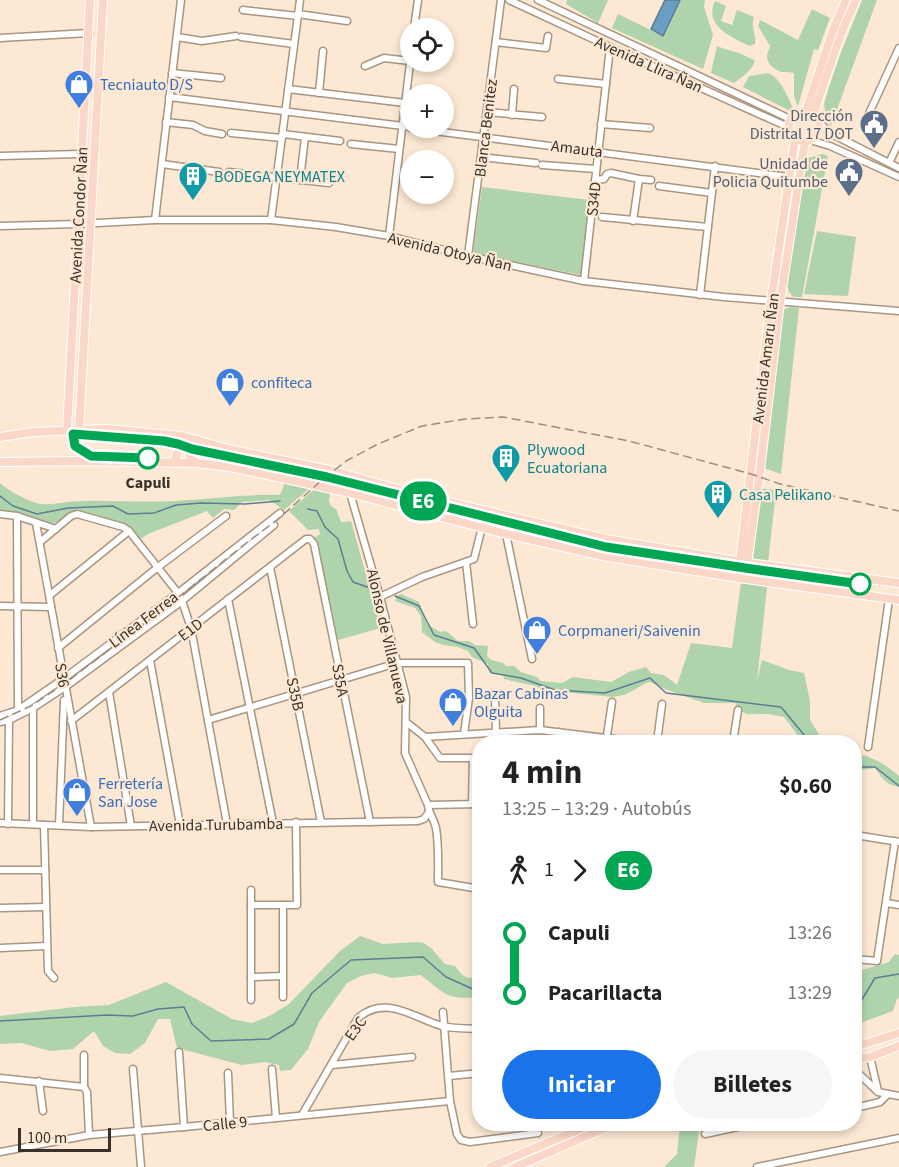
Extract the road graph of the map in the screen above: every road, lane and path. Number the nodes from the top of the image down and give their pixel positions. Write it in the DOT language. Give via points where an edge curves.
graph roads {
  1 [pos="90,0"];
  2 [pos="103,0"];
  3 [pos="181,0"];
  4 [pos="300,0"];
  5 [pos="418,0"];
  6 [pos="501,0"];
  7 [pos="509,0"];
  8 [pos="538,0"];
  9 [pos="846,0"];
  10 [pos="856,0"];
  11 [pos="243,10"];
  12 [pos="298,15"];
  13 [pos="415,18"];
  14 [pos="347,21"];
  15 [pos="89,33"];
  16 [pos="548,36"];
  17 [pos="177,37"];
  18 [pos="0,38"];
  19 [pos="496,42"];
  20 [pos="294,44"];
  21 [pos="610,47"];
  22 [pos="899,48"];
  23 [pos="323,51"];
  24 [pos="400,60"];
  25 [pos="365,66"];
  26 [pos="172,73"];
  27 [pos="221,78"];
  28 [pos="558,79"];
  29 [pos="606,84"];
  30 [pos="288,89"];
  31 [pos="514,89"];
  32 [pos="319,93"];
  33 [pos="169,97"];
  34 [pos="400,102"];
  35 [pos="285,111"];
  36 [pos="487,112"];
  37 [pos="512,115"];
  38 [pos="812,116"];
  39 [pos="542,117"];
  40 [pos="866,120"];
  41 [pos="166,122"];
  42 [pos="789,123"];
  43 [pos="601,124"];
  44 [pos="400,126"];
  45 [pos="650,128"];
  46 [pos="231,133"];
  47 [pos="454,133"];
  48 [pos="222,134"];
  49 [pos="282,136"];
  50 [pos="305,137"];
  51 [pos="484,137"];
  52 [pos="400,138"];
  53 [pos="795,139"];
  54 [pos="340,141"];
  55 [pos="807,141"];
  56 [pos="899,142"];
  57 [pos="351,144"];
  58 [pos="399,149"];
  59 [pos="598,151"];
  60 [pos="81,154"];
  61 [pos="0,156"];
  62 [pos="481,157"];
  63 [pos="890,163"];
  64 [pos="162,165"];
  65 [pos="715,166"];
  66 [pos="899,168"];
  67 [pos="596,169"];
  68 [pos="219,172"];
  69 [pos="230,172"];
  70 [pos="277,177"];
  71 [pos="789,177"];
  72 [pos="899,177"];
  73 [pos="639,179"];
  74 [pos="300,180"];
  75 [pos="595,180"];
  76 [pos="651,180"];
  77 [pos="329,183"];
  78 [pos="659,186"];
  79 [pos="712,193"];
  80 [pos="602,217"];
  81 [pos="0,220"];
  82 [pos="155,220"];
  83 [pos="272,220"];
  84 [pos="633,221"];
  85 [pos="78,224"];
  86 [pos="90,224"];
  87 [pos="0,226"];
  88 [pos="708,228"];
  89 [pos="389,236"];
  90 [pos="468,256"];
  91 [pos="584,280"];
  92 [pos="700,295"];
  93 [pos="776,301"];
  94 [pos="899,311"];
  95 [pos="67,430"];
  96 [pos="79,430"];
  97 [pos="0,436"];
  98 [pos="175,436"];
  99 [pos="197,440"];
  100 [pos="0,462"];
  101 [pos="173,463"];
  102 [pos="196,463"];
  103 [pos="350,493"];
  104 [pos="280,513"];
  105 [pos="0,514"];
  106 [pos="17,516"];
  107 [pos="226,516"];
  108 [pos="36,523"];
  109 [pos="274,525"];
  110 [pos="482,527"];
  111 [pos="56,529"];
  112 [pos="129,531"];
  113 [pos="506,534"];
  114 [pos="310,540"];
  115 [pos="40,542"];
  116 [pos="466,562"];
  117 [pos="744,563"];
  118 [pos="158,567"];
  119 [pos="270,567"];
  120 [pos="741,578"];
  121 [pos="899,583"];
  122 [pos="178,593"];
  123 [pos="50,595"];
  124 [pos="380,597"];
  125 [pos="889,598"];
  126 [pos="228,599"];
  127 [pos="899,600"];
  128 [pos="182,601"];
  129 [pos="0,606"];
  130 [pos="16,606"];
  131 [pos="51,607"];
  132 [pos="473,624"];
  133 [pos="191,628"];
  134 [pos="58,648"];
  135 [pos="532,659"];
  136 [pos="150,660"];
  137 [pos="398,663"];
  138 [pos="63,679"];
  139 [pos="341,680"];
  140 [pos="65,687"];
  141 [pos="109,692"];
  142 [pos="295,693"];
  143 [pos="495,697"];
  144 [pos="612,702"];
  145 [pos="662,704"];
  146 [pos="250,707"];
  147 [pos="33,708"];
  148 [pos="540,708"];
  149 [pos="18,710"];
  150 [pos="738,710"];
  151 [pos="0,716"];
  152 [pos="9,720"];
  153 [pos="208,720"];
  154 [pos="71,721"];
  155 [pos="0,722"];
  156 [pos="406,722"];
  157 [pos="540,730"];
  158 [pos="558,732"];
  159 [pos="496,733"];
  160 [pos="464,734"];
  161 [pos="558,735"];
  162 [pos="576,735"];
  163 [pos="608,735"];
  164 [pos="658,735"];
  165 [pos="734,735"];
  166 [pos="425,737"];
  167 [pos="868,747"];
  168 [pos="472,759"];
  169 [pos="472,804"];
  170 [pos="428,808"];
  171 [pos="296,822"];
  172 [pos="321,822"];
  173 [pos="370,822"];
  174 [pos="0,823"];
  175 [pos="273,823"];
  176 [pos="8,824"];
  177 [pos="33,824"];
  178 [pos="227,824"];
  179 [pos="44,825"];
  180 [pos="59,825"];
  181 [pos="180,825"];
  182 [pos="131,826"];
  183 [pos="91,827"];
  184 [pos="862,836"];
  185 [pos="897,841"];
  186 [pos="0,870"];
  187 [pos="45,870"];
  188 [pos="472,888"];
  189 [pos="251,890"];
  190 [pos="886,903"];
  191 [pos="899,904"];
  192 [pos="251,905"];
  193 [pos="283,905"];
  194 [pos="46,907"];
  195 [pos="0,908"];
  196 [pos="47,946"];
  197 [pos="0,948"];
  198 [pos="862,960"];
  199 [pos="283,976"];
  200 [pos="251,977"];
  201 [pos="54,978"];
  202 [pos="283,997"];
  203 [pos="251,1000"];
  204 [pos="443,1012"];
  205 [pos="444,1027"];
  206 [pos="472,1029"];
  207 [pos="899,1033"];
  208 [pos="862,1045"];
  209 [pos="899,1046"];
  210 [pos="178,1052"];
  211 [pos="84,1055"];
  212 [pos="412,1057"];
  213 [pos="870,1057"];
  214 [pos="862,1058"];
  215 [pos="332,1065"];
  216 [pos="132,1069"];
  217 [pos="272,1069"];
  218 [pos="228,1073"];
  219 [pos="472,1074"];
  220 [pos="449,1076"];
  221 [pos="862,1077"];
  222 [pos="0,1078"];
  223 [pos="39,1081"];
  224 [pos="84,1086"];
  225 [pos="878,1092"];
  226 [pos="888,1094"];
  227 [pos="899,1096"];
  228 [pos="450,1101"];
  229 [pos="862,1106"];
  230 [pos="43,1112"];
  231 [pos="302,1115"];
  232 [pos="276,1118"];
  233 [pos="230,1123"];
  234 [pos="184,1127"];
  235 [pos="575,1131"];
  236 [pos="599,1131"];
  237 [pos="719,1131"];
  238 [pos="138,1132"];
  239 [pos="538,1133"];
  240 [pos="705,1134"];
  241 [pos="89,1135"];
  242 [pos="899,1138"];
  243 [pos="0,1152"];
  244 [pos="141,1167"];
  245 [pos="490,1167"];
  246 [pos="514,1167"];
  247 [pos="757,1167"];
  1 -- 15 [label="main road, Avenida Condor Ñan"];
  2 -- 86 [label="main road, Avenida Condor Ñan"];
  3 -- 17 [label="street"];
  4 -- 12 [label="street"];
  5 -- 13 [label="street"];
  6 -- 19 [label="street, Blanca Benitez"];
  7 -- 21 [label="street, Avenida Llira Ñan"];
  8 -- 42 [label="street, Avenida Llira Ñan"];
  9 -- 38 [label="main road" via="833,30"];
  10 -- 38 [label="main road"];
  11 -- 12 [label="street"];
  12 -- 14 [label="street"];
  12 -- 20 [label="street"];
  15 -- 18 [label="street"];
  15 -- 60 [label="main road, Avenida Condor Ñan"];
  16 -- 19 [label="street" via="546,48"];
  17 -- 20 [label="street" via="202,41 238,37"];
  17 -- 26 [label="street"];
  19 -- 36 [label="street, Blanca Benitez"];
  20 -- 30 [label="street"];
  21 -- 29 [label="street, S34D"];
  21 -- 42 [label="street, Avenida Llira Ñan"];
  22 -- 40 [label="street"];
  23 -- 32 [label="street"];
  24 -- 25 [label="street" via="384,58"];
  26 -- 27 [label="street"];
  26 -- 33 [label="street"];
  28 -- 29 [label="street"];
  29 -- 43 [label="street, S34D"];
  30 -- 32 [label="street"];
  30 -- 35 [label="street"];
  31 -- 37 [label="street"];
  32 -- 34 [label="street"];
  33 -- 35 [label="street, Amauta"];
  33 -- 41 [label="street"];
  35 -- 44 [label="street, Amauta"];
  35 -- 49 [label="street"];
  36 -- 37 [label="street"];
  36 -- 51 [label="street, Blanca Benitez"];
  37 -- 39 [label="street"];
  38 -- 42 [label="main road" via="800,111"];
  38 -- 55 [label="main road" via="817,132"];
  38 -- 63 [label="street" via="836,136"];
  41 -- 48 [label="street"];
  41 -- 64 [label="street"];
  42 -- 53 [label="main road"];
  43 -- 45 [label="street"];
  43 -- 59 [label="street, S34D"];
  46 -- 49 [label="street"];
  47 -- 51 [label="street, Amauta"];
  49 -- 50 [label="street"];
  49 -- 70 [label="street"];
  50 -- 54 [label="street"];
  50 -- 74 [label="street"];
  51 -- 59 [label="street, Amauta"];
  51 -- 62 [label="street, Blanca Benitez"];
  52 -- 58 [label="street"];
  53 -- 55 [label="main road"];
  53 -- 71 [label="main road, Avenida Amaru Ñan"];
  55 -- 72 [label="street" via="830,146"];
  55 -- 93 [label="main road, Avenida Amaru Ñan"];
  56 -- 63 [label="street"];
  57 -- 58 [label="street"];
  58 -- 89 [label="street"];
  59 -- 65 [label="street, Amauta"];
  59 -- 67 [label="street, S34D"];
  60 -- 61 [label="street"];
  60 -- 85 [label="main road, Avenida Condor Ñan"];
  62 -- 67 [label="street"];
  62 -- 90 [label="street, Blanca Benitez"];
  63 -- 66 [label="street"];
  64 -- 68 [label="street"];
  64 -- 82 [label="street"];
  65 -- 71 [label="street, Amauta"];
  65 -- 79 [label="street"];
  67 -- 75 [label="street, S34D"];
  69 -- 70 [label="street"];
  70 -- 74 [label="street"];
  70 -- 83 [label="street"];
  71 -- 93 [label="main road, Avenida Amaru Ñan"];
  73 -- 75 [label="street" via="611,172 604,179"];
  73 -- 76 [label="street"];
  73 -- 84 [label="street"];
  74 -- 77 [label="street"];
  75 -- 91 [label="street, S34D"];
  78 -- 79 [label="street"];
  79 -- 88 [label="street"];
  80 -- 84 [label="street"];
  81 -- 87 [label="street"];
  82 -- 83 [label="street, Avenida Otoya Ñan"];
  82 -- 86 [label="street, Avenida Otoya Ñan"];
  83 -- 89 [label="street, Avenida Otoya Ñan"];
  84 -- 88 [label="street"];
  85 -- 86 [label="street, Avenida Otoya Ñan"];
  85 -- 87 [label="street, Avenida Otoya Ñan"];
  85 -- 95 [label="main road, Avenida Condor Ñan"];
  86 -- 96 [label="main road, Avenida Condor Ñan"];
  88 -- 92 [label="street"];
  89 -- 90 [label="street, Avenida Otoya Ñan"];
  90 -- 91 [label="street, Avenida Otoya Ñan"];
  91 -- 92 [label="street, Avenida Otoya Ñan"];
  92 -- 93 [label="street, Avenida Otoya Ñan"];
  93 -- 94 [label="street, Avenida Otoya Ñan"];
  93 -- 117 [label="main road, Avenida Amaru Ñan"];
  95 -- 96 [label="main road"];
  95 -- 97 [label="main road"];
  96 -- 98 [label="main road"];
  98 -- 99 [label="main road"];
  98 -- 101 [label="main road" via="178,450"];
  99 -- 102 [label="main road" via="188,452"];
  99 -- 117 [label="main road" via="606,539"];
  100 -- 101 [label="main road"];
  101 -- 102 [label="main road"];
  102 -- 103 [label="main road"];
  103 -- 110 [label="main road"];
  103 -- 124 [label="street, Alonso de Villanueva"];
  104 -- 122 [label="street, Línea Ferrea"];
  105 -- 106 [label="street"];
  106 -- 108 [label="street"];
  106 -- 130 [label="street"];
  107 -- 118 [label="street"];
  108 -- 111 [label="street"];
  108 -- 115 [label="street, S36"];
  109 -- 128 [label="street, Línea Ferrea"];
  110 -- 113 [label="main road"];
  110 -- 116 [label="street" via="474,559"];
  111 -- 112 [label="street" via="77,514"];
  111 -- 115 [label="street"];
  112 -- 118 [label="street"];
  112 -- 123 [label="street"];
  113 -- 120 [label="main road" via="603,556"];
  113 -- 135 [label="street"];
  114 -- 119 [label="street, E1D" via="306,539"];
  114 -- 139 [label="street, S35A" via="314,544"];
  115 -- 123 [label="street, S36"];
  116 -- 124 [label="street"];
  116 -- 132 [label="street"];
  117 -- 120 [label="main road, Avenida Amaru Ñan"];
  117 -- 121 [label="main road"];
  118 -- 122 [label="street"];
  118 -- 134 [label="street"];
  119 -- 126 [label="street, E1D"];
  119 -- 142 [label="street, S35B"];
  120 -- 125 [label="main road"];
  122 -- 128 [label="street"];
  122 -- 138 [label="street, Línea Ferrea"];
  123 -- 131 [label="street, S36"];
  124 -- 137 [label="street, Alonso de Villanueva"];
  125 -- 127 [label="main road"];
  125 -- 167 [label="street"];
  126 -- 133 [label="street, E1D"];
  126 -- 146 [label="street"];
  128 -- 133 [label="street"];
  128 -- 140 [label="street, Línea Ferrea"];
  129 -- 130 [label="street"];
  130 -- 131 [label="street"];
  130 -- 149 [label="street"];
  131 -- 134 [label="street, S36"];
  133 -- 136 [label="street, E1D"];
  133 -- 153 [label="street"];
  134 -- 138 [label="street, S36"];
  136 -- 141 [label="street, E1D"];
  136 -- 181 [label="street"];
  137 -- 139 [label="street"];
  137 -- 156 [label="street, Alonso de Villanueva" via="406,697"];
  137 -- 160 [label="street" via="468,663"];
  138 -- 140 [label="street, S36"];
  138 -- 149 [label="street, Línea Ferrea"];
  139 -- 142 [label="street"];
  139 -- 173 [label="street, S35A"];
  140 -- 147 [label="street, Línea Ferrea"];
  140 -- 154 [label="street, S36"];
  140 -- 180 [label="street"];
  141 -- 154 [label="street, E1D"];
  141 -- 182 [label="street"];
  142 -- 146 [label="street"];
  142 -- 172 [label="street, S35B"];
  143 -- 159 [label="street"];
  144 -- 163 [label="street"];
  145 -- 164 [label="street"];
  146 -- 153 [label="street"];
  146 -- 175 [label="street"];
  147 -- 152 [label="street, Línea Ferrea"];
  147 -- 177 [label="street"];
  148 -- 157 [label="street"];
  149 -- 151 [label="street, Línea Ferrea"];
  150 -- 165 [label="street"];
  152 -- 155 [label="street, Línea Ferrea"];
  152 -- 176 [label="street"];
  153 -- 178 [label="street"];
  154 -- 183 [label="street, S36"];
  156 -- 166 [label="street"];
  156 -- 170 [label="street, Alonso de Villanueva" via="405,753"];
  157 -- 158 [label="street"];
  157 -- 159 [label="street"];
  158 -- 161 [label="street"];
  158 -- 162 [label="street"];
  159 -- 160 [label="street"];
  160 -- 166 [label="street"];
  166 -- 168 [label="street" via="440,758"];
  169 -- 170 [label="street, Avenida Turubamba"];
  170 -- 173 [label="street, Avenida Turubamba" via="424,819 418,821"];
  170 -- 188 [label="street, Alonso de Villanueva" via="438,840 438,882"];
  171 -- 172 [label="street, Avenida Turubamba"];
  171 -- 175 [label="street, Avenida Turubamba"];
  171 -- 193 [label="street" via="297,905"];
  172 -- 173 [label="street, Avenida Turubamba"];
  174 -- 176 [label="street, Avenida Turubamba"];
  175 -- 178 [label="street, Avenida Turubamba"];
  176 -- 177 [label="street, Avenida Turubamba"];
  177 -- 179 [label="street, Avenida Turubamba"];
  178 -- 181 [label="street, Avenida Turubamba"];
  179 -- 180 [label="street, Avenida Turubamba"];
  179 -- 187 [label="street"];
  180 -- 183 [label="street, Avenida Turubamba"];
  181 -- 182 [label="street, Avenida Turubamba"];
  182 -- 183 [label="street, Avenida Turubamba"];
  184 -- 185 [label="street"];
  185 -- 190 [label="street"];
  186 -- 187 [label="street"];
  187 -- 194 [label="street"];
  189 -- 192 [label="street"];
  190 -- 191 [label="street"];
  190 -- 198 [label="street" via="877,961"];
  192 -- 193 [label="street"];
  192 -- 200 [label="street"];
  193 -- 199 [label="street"];
  194 -- 195 [label="street"];
  194 -- 196 [label="street"];
  196 -- 197 [label="street"];
  196 -- 201 [label="street" via="48,971"];
  199 -- 200 [label="street"];
  199 -- 202 [label="street"];
  200 -- 203 [label="street"];
  204 -- 205 [label="street"];
  205 -- 206 [label="street, E3C"];
  205 -- 215 [label="street, E3C" via="396,1008 373,1008 358,1018"];
  205 -- 220 [label="street"];
  207 -- 208 [label="main road"];
  209 -- 213 [label="main road"];
  210 -- 234 [label="street"];
  211 -- 224 [label="street"];
  212 -- 215 [label="street"];
  213 -- 214 [label="main road"];
  213 -- 225 [label="street"];
  215 -- 231 [label="street, E3C"];
  216 -- 238 [label="street"];
  217 -- 232 [label="street"];
  218 -- 233 [label="street"];
  219 -- 220 [label="street"];
  220 -- 228 [label="street"];
  221 -- 225 [label="street"];
  222 -- 223 [label="street"];
  223 -- 224 [label="street"];
  223 -- 230 [label="street"];
  224 -- 241 [label="street"];
  225 -- 226 [label="street"];
  226 -- 227 [label="street"];
  226 -- 229 [label="street" via="880,1102"];
  228 -- 231 [label="street, Calle 9"];
  228 -- 239 [label="street" via="461,1140"];
  231 -- 232 [label="street, Calle 9"];
  232 -- 233 [label="street, Calle 9"];
  233 -- 234 [label="street, Calle 9"];
  234 -- 238 [label="street, Calle 9"];
  235 -- 245 [label="main road"];
  236 -- 246 [label="main road"];
  237 -- 240 [label="street"];
  238 -- 241 [label="street, Calle 9"];
  238 -- 244 [label="street"];
  241 -- 243 [label="street, Calle 9"];
  242 -- 247 [label="street"];
}
